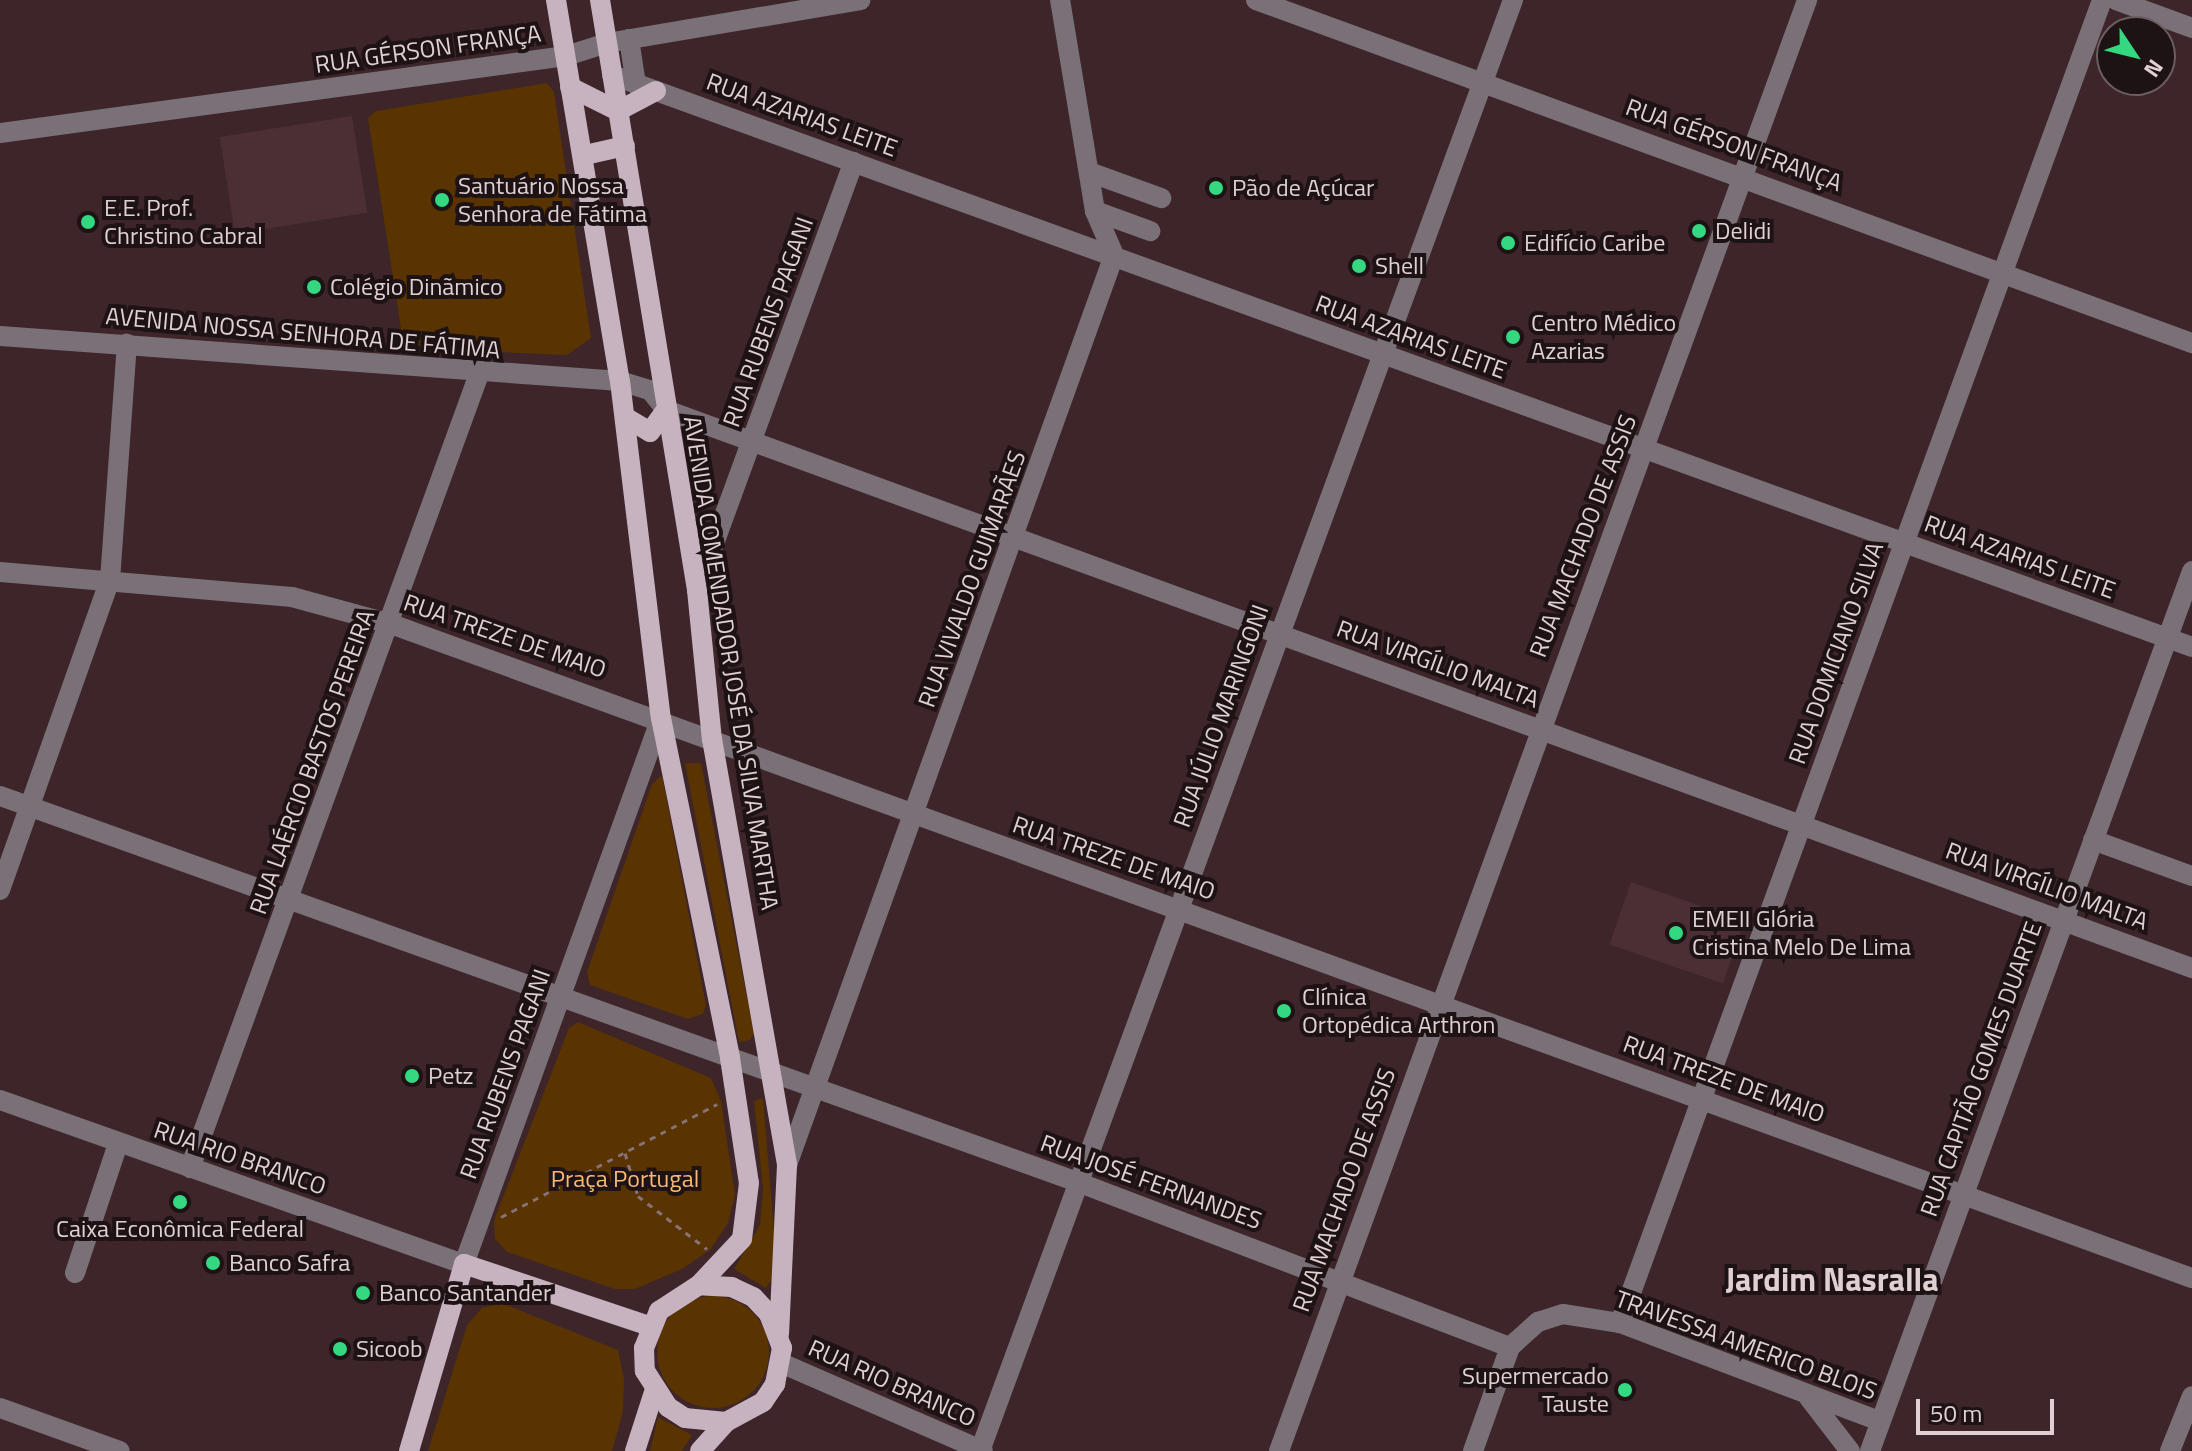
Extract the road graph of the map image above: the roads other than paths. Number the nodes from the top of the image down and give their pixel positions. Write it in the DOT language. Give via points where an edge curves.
graph roads {
  1 [pos="556,0"];
  2 [pos="600,0"];
  3 [pos="860,0"];
  4 [pos="1060,0"];
  5 [pos="1256,0"];
  6 [pos="1513,0"];
  7 [pos="1807,0"];
  8 [pos="2102,0"];
  9 [pos="2116,0"];
  10 [pos="2192,28"];
  11 [pos="629,39"];
  12 [pos="607,43"];
  13 [pos="566,56"];
  14 [pos="612,75"];
  15 [pos="1480,80"];
  16 [pos="636,84"];
  17 [pos="570,87"];
  18 [pos="656,91"];
  19 [pos="618,111"];
  20 [pos="0,133"];
  21 [pos="625,146"];
  22 [pos="585,155"];
  23 [pos="854,162"];
  24 [pos="1089,172"];
  25 [pos="1743,177"];
  26 [pos="1161,198"];
  27 [pos="1095,211"];
  28 [pos="1150,231"];
  29 [pos="1114,255"];
  30 [pos="2005,271"];
  31 [pos="0,336"];
  32 [pos="2192,343"];
  33 [pos="127,344"];
  34 [pos="1379,353"];
  35 [pos="479,374"];
  36 [pos="611,382"];
  37 [pos="666,410"];
  38 [pos="625,417"];
  39 [pos="754,438"];
  40 [pos="1643,451"];
  41 [pos="1015,535"];
  42 [pos="1903,542"];
  43 [pos="2192,571"];
  44 [pos="0,572"];
  45 [pos="110,580"];
  46 [pos="697,590"];
  47 [pos="391,624"];
  48 [pos="1278,632"];
  49 [pos="2168,638"];
  50 [pos="2192,647"];
  51 [pos="661,718"];
  52 [pos="1538,728"];
  53 [pos="712,739"];
  54 [pos="0,796"];
  55 [pos="31,807"];
  56 [pos="914,815"];
  57 [pos="1802,824"];
  58 [pos="2093,840"];
  59 [pos="2192,876"];
  60 [pos="0,890"];
  61 [pos="289,899"];
  62 [pos="1179,908"];
  63 [pos="2064,919"];
  64 [pos="2192,968"];
  65 [pos="562,994"];
  66 [pos="1440,1003"];
  67 [pos="730,1058"];
  68 [pos="771,1072"];
  69 [pos="817,1089"];
  70 [pos="0,1100"];
  71 [pos="1702,1100"];
  72 [pos="118,1144"];
  73 [pos="787,1165"];
  74 [pos="190,1168"];
  75 [pos="1080,1183"];
  76 [pos="1964,1192"];
  77 [pos="464,1264"];
  78 [pos="75,1273"];
  79 [pos="2192,1278"];
  80 [pos="1339,1279"];
  81 [pos="699,1285"];
  82 [pos="1620,1323"];
  83 [pos="649,1326"];
  84 [pos="779,1334"];
  85 [pos="1510,1347"];
  86 [pos="781,1363"];
  87 [pos="654,1392"];
  88 [pos="2192,1396"];
  89 [pos="1809,1398"];
  90 [pos="0,1408"];
  91 [pos="1880,1421"];
  92 [pos="726,1422"];
  93 [pos="94,1447"];
  94 [pos="120,1451"];
  95 [pos="409,1451"];
  96 [pos="635,1451"];
  97 [pos="700,1451"];
  98 [pos="981,1451"];
  99 [pos="1279,1451"];
  100 [pos="1473,1451"];
  101 [pos="1850,1451"];
  102 [pos="1870,1451"];
  103 [pos="2170,1451"];
  1 -- 13 [label="main road"];
  2 -- 12 [label="main road, AVENIDA COMENDADOR JOSÉ DA SILVA MARTHA"];
  3 -- 11 [label="street, RUA GÉRSON FRANÇA"];
  4 -- 24 [label="street"];
  5 -- 15 [label="street, RUA GÉRSON FRANÇA"];
  6 -- 15 [label="street, RUA JÚLIO MARINGONI"];
  7 -- 25 [label="street, RUA MACHADO DE ASSIS"];
  8 -- 30 [label="street, RUA DOMICIANO SILVA"];
  9 -- 10 [label="street"];
  11 -- 12 [label="street, RUA GÉRSON FRANÇA"];
  11 -- 16 [label="street"];
  12 -- 13 [label="street, RUA GÉRSON FRANÇA"];
  12 -- 14 [label="main road, AVENIDA COMENDADOR JOSÉ DA SILVA MARTHA"];
  13 -- 17 [label="main road"];
  13 -- 20 [label="street, RUA GÉRSON FRANÇA"];
  14 -- 16 [label="street, RUA AZARIAS LEITE"];
  14 -- 19 [label="main road, AVENIDA COMENDADOR JOSÉ DA SILVA MARTHA"];
  15 -- 25 [label="street, RUA GÉRSON FRANÇA"];
  15 -- 34 [label="street, RUA JÚLIO MARINGONI"];
  16 -- 18 [label="street, RUA AZARIAS LEITE"];
  17 -- 19 [label="main road"];
  17 -- 22 [label="main road"];
  18 -- 19 [label="main road"];
  18 -- 23 [label="street, RUA AZARIAS LEITE"];
  19 -- 21 [label="main road, AVENIDA COMENDADOR JOSÉ DA SILVA MARTHA"];
  21 -- 22 [label="main road"];
  21 -- 37 [label="main road, AVENIDA COMENDADOR JOSÉ DA SILVA MARTHA"];
  22 -- 36 [label="main road"];
  23 -- 29 [label="street, RUA AZARIAS LEITE"];
  23 -- 39 [label="street, RUA RUBENS PAGANI"];
  24 -- 26 [label="street"];
  24 -- 27 [label="street"];
  25 -- 30 [label="street, RUA GÉRSON FRANÇA"];
  25 -- 40 [label="street, RUA MACHADO DE ASSIS"];
  27 -- 28 [label="street"];
  27 -- 29 [label="street"];
  29 -- 34 [label="street, RUA AZARIAS LEITE"];
  29 -- 41 [label="street, RUA VIVALDO GUIMARÃES"];
  30 -- 32 [label="street, RUA GÉRSON FRANÇA"];
  30 -- 42 [label="street, RUA DOMICIANO SILVA"];
  31 -- 33 [label="street, AVENIDA NOSSA SENHORA DE FÁTIMA"];
  33 -- 35 [label="street, AVENIDA NOSSA SENHORA DE FÁTIMA"];
  33 -- 45 [label="street"];
  34 -- 40 [label="street, RUA AZARIAS LEITE"];
  34 -- 48 [label="street, RUA JÚLIO MARINGONI"];
  35 -- 36 [label="street, AVENIDA NOSSA SENHORA DE FÁTIMA"];
  35 -- 47 [label="street, RUA LAÉRCIO BASTOS PEREIRA"];
  36 -- 37 [label="street, AVENIDA NOSSA SENHORA DE FÁTIMA" via="650,390"];
  36 -- 38 [label="main road"];
  37 -- 38 [label="main road" via="650,432"];
  37 -- 39 [label="street, RUA VIRGÍLIO MALTA"];
  37 -- 46 [label="main road, AVENIDA COMENDADOR JOSÉ DA SILVA MARTHA"];
  38 -- 51 [label="main road"];
  39 -- 41 [label="street, RUA VIRGÍLIO MALTA"];
  39 -- 46 [label="street, RUA RUBENS PAGANI"];
  40 -- 42 [label="street, RUA AZARIAS LEITE"];
  40 -- 52 [label="street, RUA MACHADO DE ASSIS"];
  41 -- 48 [label="street, RUA VIRGÍLIO MALTA"];
  41 -- 56 [label="street, RUA VIVALDO GUIMARÃES"];
  42 -- 49 [label="street, RUA AZARIAS LEITE"];
  42 -- 57 [label="street, RUA DOMICIANO SILVA"];
  43 -- 49 [label="street, RUA CAPITÃO GOMES DUARTE"];
  44 -- 45 [label="street, RUA TREZE DE MAIO"];
  45 -- 47 [label="street, RUA TREZE DE MAIO" via="292,597"];
  45 -- 55 [label="street"];
  46 -- 53 [label="main road, AVENIDA COMENDADOR JOSÉ DA SILVA MARTHA"];
  47 -- 51 [label="street, RUA TREZE DE MAIO"];
  47 -- 61 [label="street, RUA LAÉRCIO BASTOS PEREIRA"];
  48 -- 52 [label="street, RUA VIRGÍLIO MALTA"];
  48 -- 62 [label="street, RUA JÚLIO MARINGONI"];
  49 -- 50 [label="street, RUA AZARIAS LEITE"];
  49 -- 58 [label="street, RUA CAPITÃO GOMES DUARTE"];
  51 -- 53 [label="street, RUA TREZE DE MAIO"];
  51 -- 65 [label="street, RUA RUBENS PAGANI"];
  51 -- 67 [label="main road"];
  52 -- 57 [label="street, RUA VIRGÍLIO MALTA"];
  52 -- 66 [label="street, RUA MACHADO DE ASSIS"];
  53 -- 56 [label="street, RUA TREZE DE MAIO"];
  53 -- 68 [label="main road, AVENIDA COMENDADOR JOSÉ DA SILVA MARTHA"];
  54 -- 55 [label="street"];
  55 -- 60 [label="street"];
  55 -- 61 [label="street"];
  56 -- 62 [label="street, RUA TREZE DE MAIO"];
  56 -- 69 [label="street, RUA VIVALDO GUIMARÃES"];
  57 -- 63 [label="street, RUA VIRGÍLIO MALTA"];
  57 -- 71 [label="street, RUA DOMICIANO SILVA"];
  58 -- 59 [label="street"];
  58 -- 63 [label="street, RUA CAPITÃO GOMES DUARTE"];
  61 -- 65 [label="street"];
  61 -- 74 [label="street, RUA LAÉRCIO BASTOS PEREIRA"];
  62 -- 66 [label="street, RUA TREZE DE MAIO"];
  62 -- 75 [label="street, RUA JÚLIO MARINGONI"];
  63 -- 64 [label="street, RUA VIRGÍLIO MALTA"];
  63 -- 76 [label="street, RUA CAPITÃO GOMES DUARTE"];
  65 -- 67 [label="street"];
  65 -- 77 [label="street, RUA RUBENS PAGANI"];
  66 -- 71 [label="street, RUA TREZE DE MAIO"];
  66 -- 80 [label="street, RUA MACHADO DE ASSIS"];
  67 -- 68 [label="street, RUA JOSÉ FERNANDES"];
  67 -- 81 [label="main road" via="749,1212 742,1239"];
  68 -- 69 [label="street, RUA JOSÉ FERNANDES"];
  68 -- 73 [label="main road, AVENIDA COMENDADOR JOSÉ DA SILVA MARTHA"];
  69 -- 73 [label="street, RUA VIVALDO GUIMARÃES"];
  69 -- 75 [label="street, RUA JOSÉ FERNANDES"];
  70 -- 72 [label="street, RUA RIO BRANCO"];
  71 -- 76 [label="street, RUA TREZE DE MAIO"];
  71 -- 82 [label="street, RUA DOMICIANO SILVA"];
  72 -- 74 [label="street, RUA RIO BRANCO"];
  72 -- 78 [label="street"];
  73 -- 84 [label="main road, AVENIDA COMENDADOR JOSÉ DA SILVA MARTHA"];
  74 -- 77 [label="street, RUA RIO BRANCO"];
  75 -- 80 [label="street, RUA JOSÉ FERNANDES"];
  75 -- 98 [label="street, RUA JÚLIO MARINGONI"];
  76 -- 79 [label="street, RUA TREZE DE MAIO"];
  76 -- 91 [label="street, RUA CAPITÃO GOMES DUARTE"];
  77 -- 83 [label="main road"];
  77 -- 95 [label="main road, RUA RUBENS PAGANI"];
  80 -- 85 [label="street, RUA JOSÉ FERNANDES"];
  80 -- 99 [label="street, RUA MACHADO DE ASSIS"];
  81 -- 83 [label="main road" via="671,1299"];
  81 -- 84 [label="main road" via="732,1287 753,1297"];
  82 -- 85 [label="street, TRAVESSA AMERICO BLOIS" via="1563,1314 1538,1322"];
  82 -- 89 [label="street, TRAVESSA AMERICO BLOIS"];
  83 -- 87 [label="main road" via="644,1348"];
  84 -- 86 [label="main road"];
  85 -- 100 [label="street"];
  86 -- 92 [label="main road" via="763,1402"];
  86 -- 98 [label="street, RUA RIO BRANCO"];
  87 -- 92 [label="main road" via="685,1418"];
  87 -- 96 [label="main road"];
  88 -- 103 [label="street"];
  89 -- 91 [label="street, TRAVESSA AMERICO BLOIS"];
  89 -- 101 [label="street"];
  90 -- 93 [label="street"];
  91 -- 102 [label="street, RUA CAPITÃO GOMES DUARTE"];
  92 -- 97 [label="main road"];
  93 -- 94 [label="street"];
}
